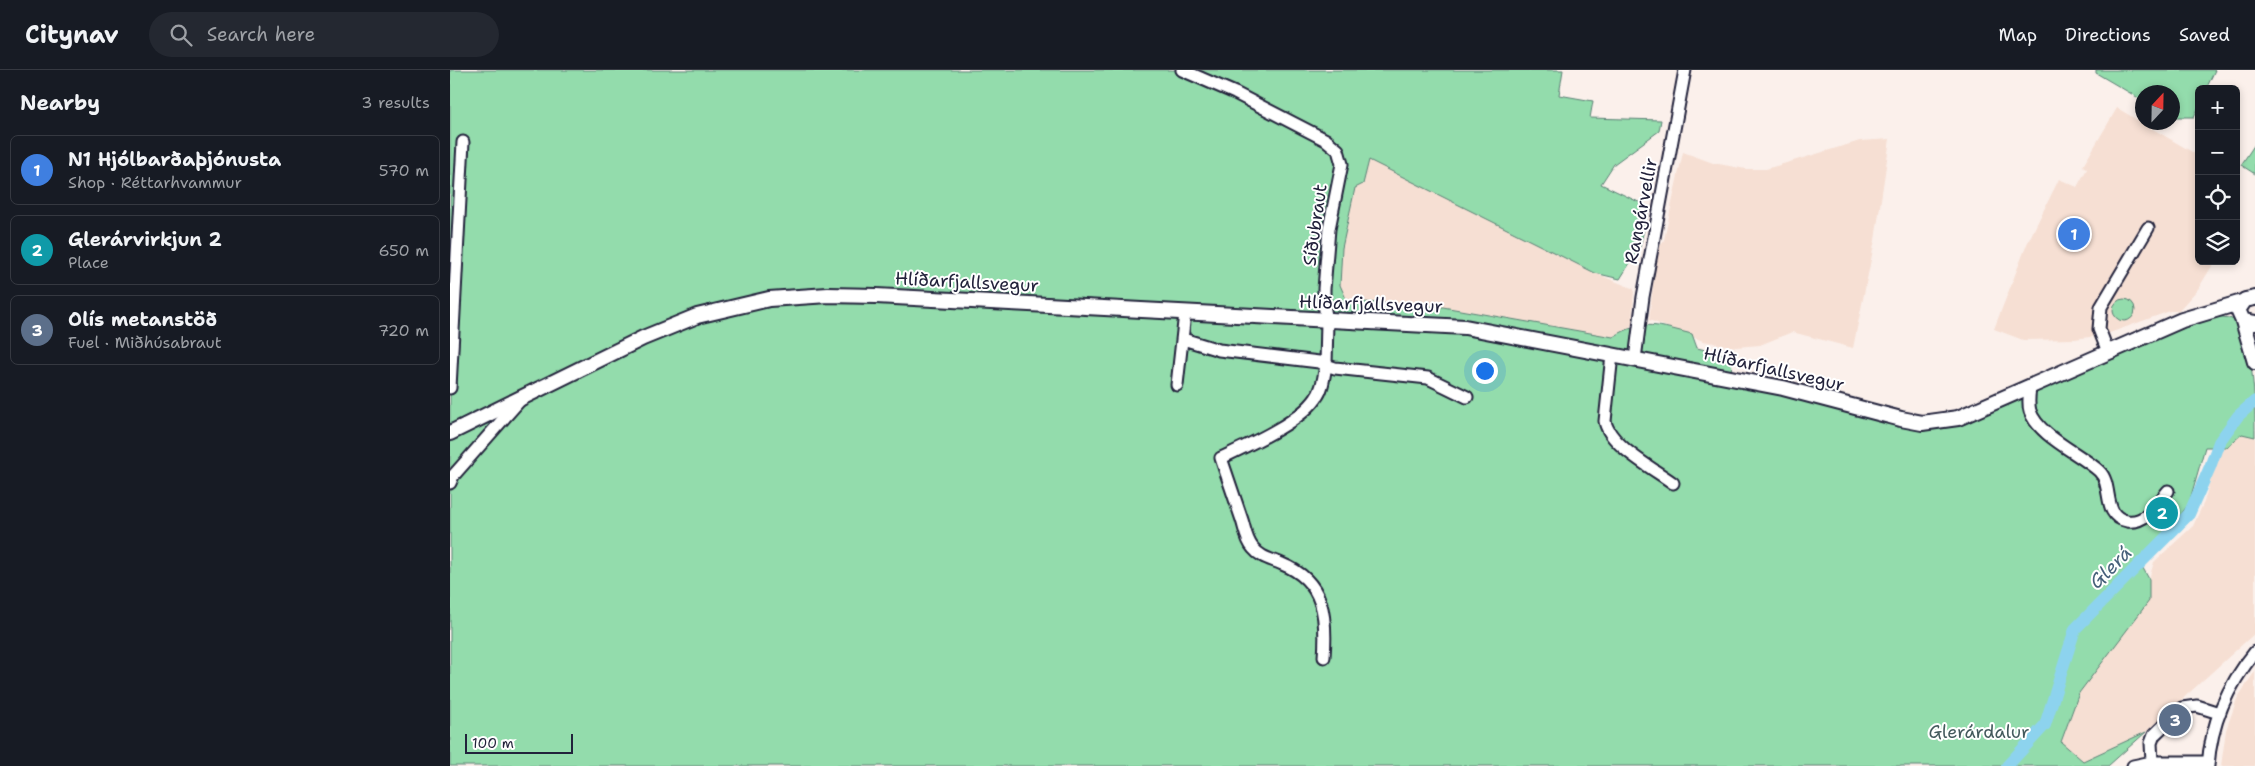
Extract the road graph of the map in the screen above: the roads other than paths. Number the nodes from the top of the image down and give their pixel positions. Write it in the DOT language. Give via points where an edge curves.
graph roads {
  1 [pos="1182,70"];
  2 [pos="1685,70"];
  3 [pos="463,142"];
  4 [pos="2148,228"];
  5 [pos="2251,298"];
  6 [pos="2208,312"];
  7 [pos="1185,313"];
  8 [pos="2246,321"];
  9 [pos="1328,322"];
  10 [pos="1183,339"];
  11 [pos="2108,352"];
  12 [pos="2255,354"];
  13 [pos="1612,355"];
  14 [pos="1635,359"];
  15 [pos="2255,360"];
  16 [pos="1326,365"];
  17 [pos="1177,385"];
  18 [pos="450,388"];
  19 [pos="2030,388"];
  20 [pos="1467,396"];
  21 [pos="522,398"];
  22 [pos="450,434"];
  23 [pos="450,483"];
  24 [pos="1673,483"];
  25 [pos="2168,491"];
  26 [pos="2255,652"];
  27 [pos="1324,657"];
  28 [pos="2220,713"];
  29 [pos="2152,762"];
  30 [pos="2208,764"];
  31 [pos="2133,766"];
  1 -- 9 [label="street, Síðubraut" via="1235,93 1326,140 1338,150 1342,164 1329,229 1324,305"];
  2 -- 14 [label="street, Rangárvellir" via="1643,298"];
  3 -- 18 [label="street"];
  4 -- 11 [label="street" via="2101,307 2099,329"];
  5 -- 6 [label="main road, Hlíðarfjallsvegur"];
  5 -- 8 [label="main road" via="2238,310"];
  6 -- 8 [label="main road, Hlíðarfjallsvegur"];
  6 -- 11 [label="main road, Hlíðarfjallsvegur"];
  7 -- 9 [label="main road, Hlíðarfjallsvegur"];
  7 -- 10 [label="street"];
  7 -- 21 [label="main road, Hlíðarfjallsvegur" via="876,296 769,299 718,309 678,322"];
  8 -- 15 [label="main road"];
  9 -- 13 [label="main road, Hlíðarfjallsvegur" via="1465,327"];
  9 -- 16 [label="street, Síðubraut"];
  10 -- 16 [label="street" via="1219,350"];
  10 -- 17 [label="street" via="1179,348"];
  11 -- 19 [label="main road, Hlíðarfjallsvegur"];
  12 -- 15 [label="main road"];
  13 -- 14 [label="main road, Hlíðarfjallsvegur"];
  13 -- 24 [label="street" via="1605,421 1607,432"];
  14 -- 19 [label="main road, Hlíðarfjallsvegur" via="1783,388 1922,423 1958,418"];
  16 -- 20 [label="street" via="1428,378"];
  16 -- 27 [label="street, Síðubraut" via="1316,398 1304,410 1271,435 1221,458 1251,546 1263,557 1301,575 1320,599 1326,622"];
  19 -- 25 [label="street" via="2029,407 2034,420 2099,471 2107,485 2109,504 2116,516 2129,521 2143,518"];
  21 -- 22 [label="main road, Hlíðarfjallsvegur"];
  21 -- 23 [label="street, Hlíðarfjallsvegur"];
  26 -- 28 [label="street" via="2231,688"];
  28 -- 29 [label="street" via="2197,706 2182,708 2154,735"];
  28 -- 30 [label="street"];
  29 -- 30 [label="street"];
  29 -- 31 [label="street"];
}
